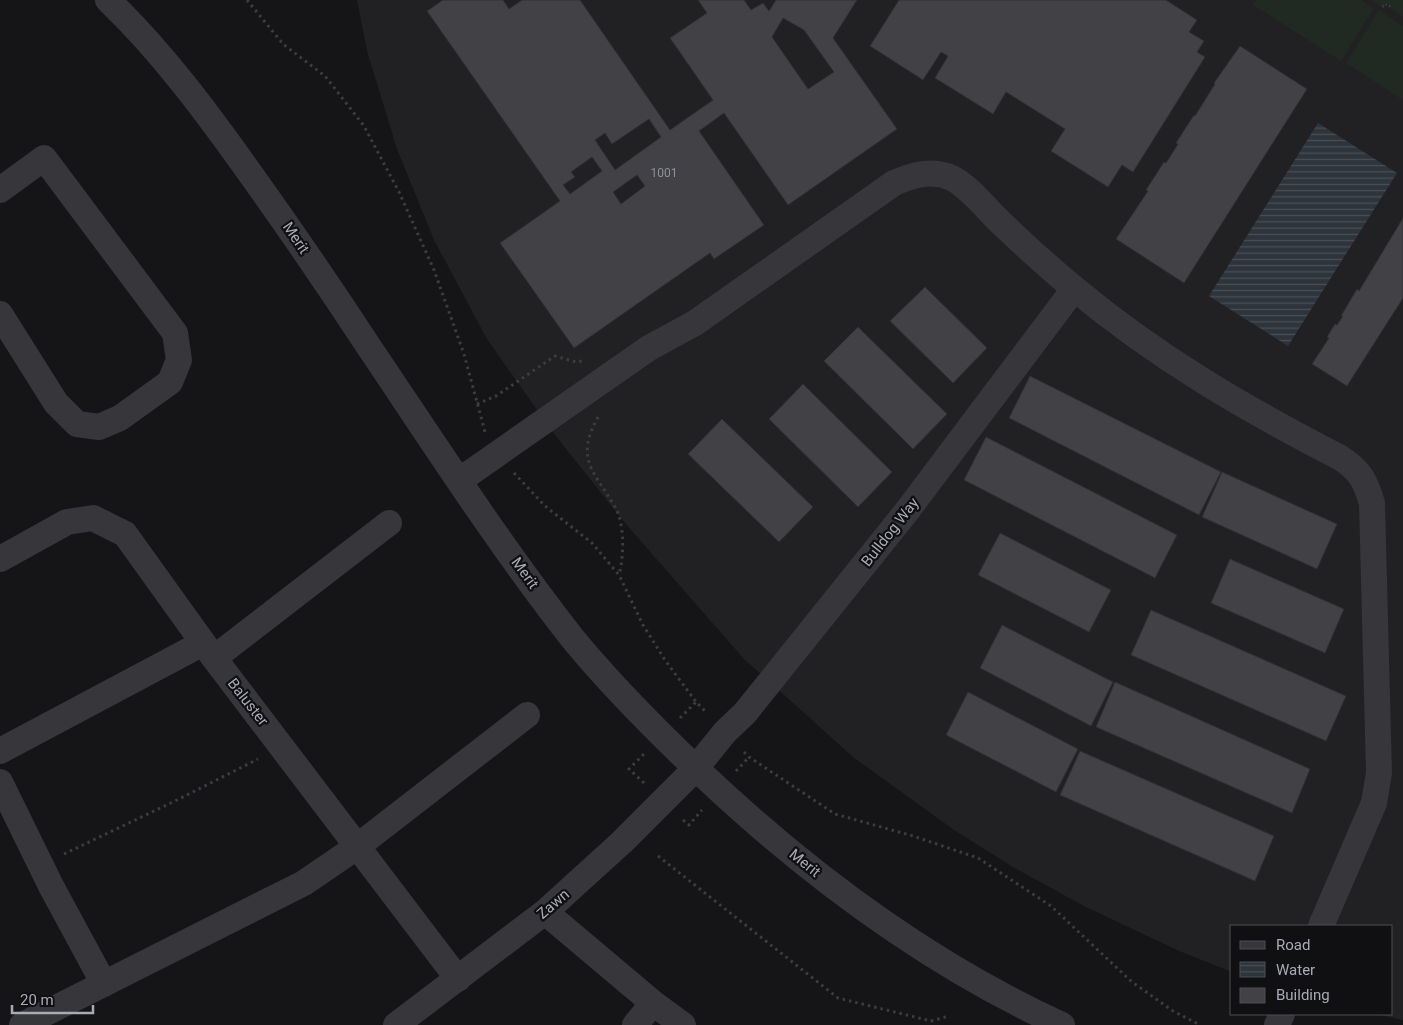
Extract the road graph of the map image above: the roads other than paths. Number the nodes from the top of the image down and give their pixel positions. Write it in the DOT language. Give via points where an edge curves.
graph roads {
  1 [pos="108,0"];
  2 [pos="0,190"];
  3 [pos="1074,288"];
  4 [pos="0,314"];
  5 [pos="460,480"];
  6 [pos="389,523"];
  7 [pos="0,559"];
  8 [pos="208,650"];
  9 [pos="527,715"];
  10 [pos="0,751"];
  11 [pos="696,768"];
  12 [pos="0,782"];
  13 [pos="358,846"];
  14 [pos="545,912"];
  15 [pos="1321,925"];
  16 [pos="458,979"];
  17 [pos="104,984"];
  18 [pos="652,1003"];
  19 [pos="22,1025"];
  20 [pos="396,1025"];
  21 [pos="635,1025"];
  22 [pos="683,1025"];
  23 [pos="1062,1025"];
  1 -- 5 [label="street, Merit" via="206,110"];
  2 -- 4 [label="street" via="44,158 175,333 179,360 170,382 120,418 99,427 77,424 56,403"];
  3 -- 5 [label="street" via="965,188 940,175 912,175 894,183 696,323 649,348"];
  3 -- 11 [label="street, Bulldog Way" via="907,511 745,713"];
  3 -- 15 [label="street" via="1184,370 1351,465 1367,487 1372,503 1379,773 1374,803"];
  5 -- 11 [label="street, Merit" via="575,640 609,680"];
  6 -- 8 [label="street"];
  7 -- 8 [label="street, Baluster" via="67,522 93,518 125,534"];
  8 -- 10 [label="street"];
  8 -- 13 [label="street, Baluster"];
  9 -- 13 [label="street"];
  11 -- 14 [label="street, Zawn"];
  11 -- 23 [label="street, Merit" via="745,814 840,891 948,964"];
  12 -- 17 [label="street"];
  13 -- 16 [label="street, Baluster"];
  13 -- 17 [label="street" via="304,883"];
  14 -- 16 [label="street, Zawn"];
  14 -- 18 [label="street"];
  16 -- 20 [label="street, Zawn"];
  17 -- 19 [label="street"];
  18 -- 21 [label="street"];
  18 -- 22 [label="street"];
}
